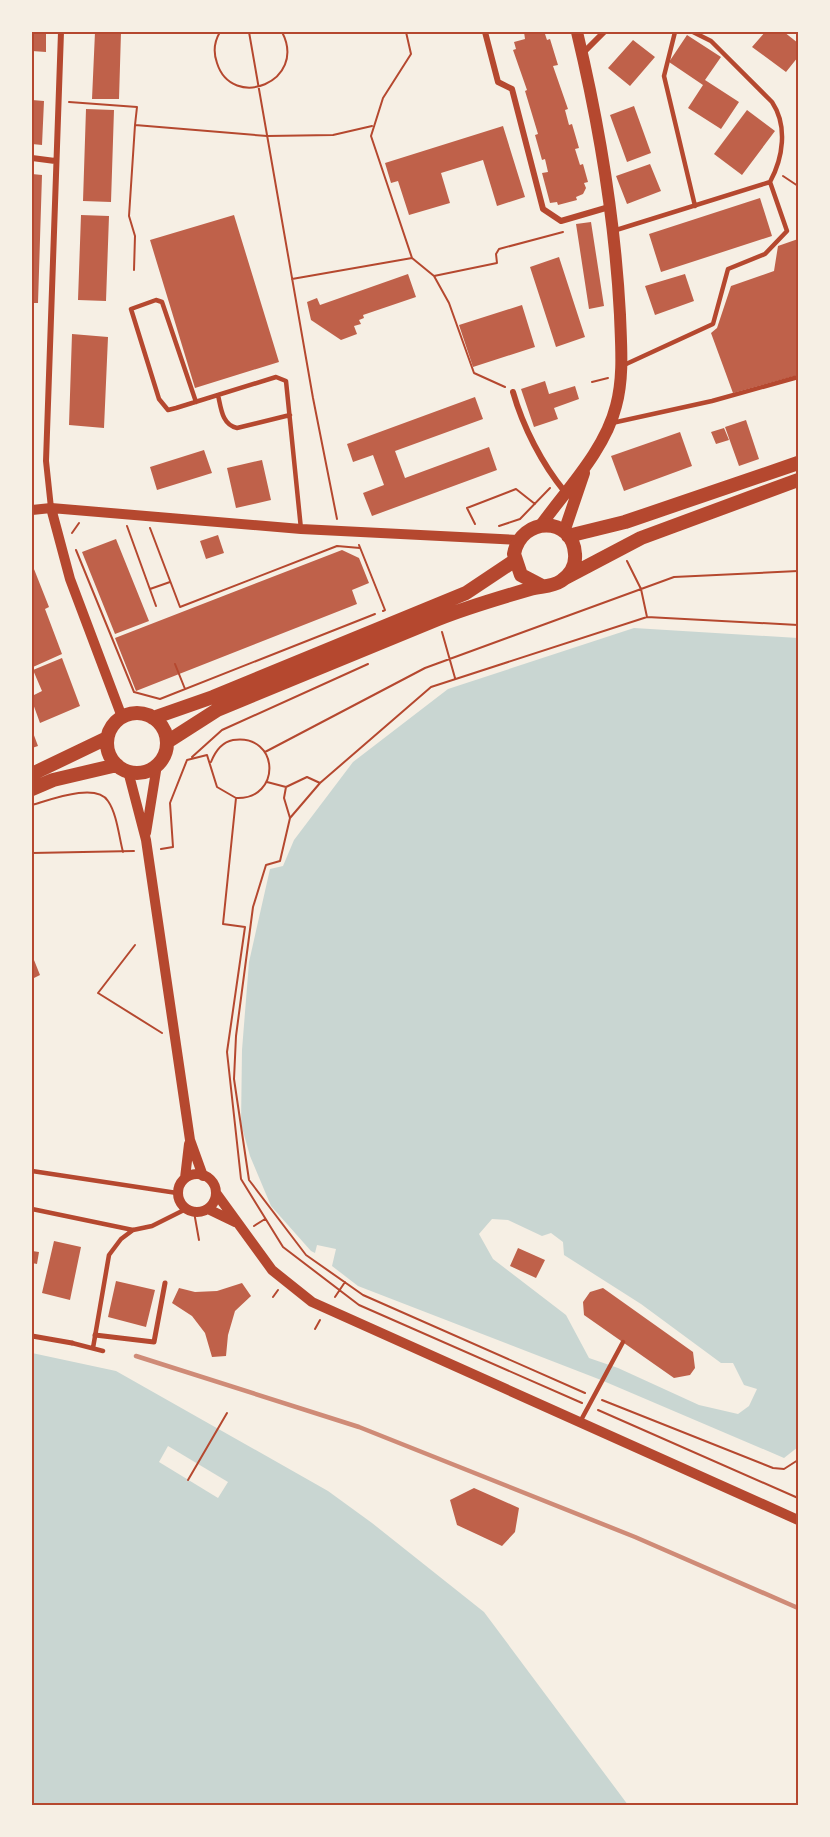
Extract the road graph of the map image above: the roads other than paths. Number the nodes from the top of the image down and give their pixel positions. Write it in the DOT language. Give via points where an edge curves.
graph roads {
  1 [pos="60,32"];
  2 [pos="485,32"];
  3 [pos="577,32"];
  4 [pos="604,32"];
  5 [pos="675,32"];
  6 [pos="693,32"];
  7 [pos="582,54"];
  8 [pos="32,158"];
  9 [pos="55,161"];
  10 [pos="770,182"];
  11 [pos="610,206"];
  12 [pos="695,206"];
  13 [pos="614,231"];
  14 [pos="621,367"];
  15 [pos="798,377"];
  16 [pos="513,392"];
  17 [pos="218,395"];
  18 [pos="196,402"];
  19 [pos="290,415"];
  20 [pos="609,424"];
  21 [pos="587,463"];
  22 [pos="798,463"];
  23 [pos="798,480"];
  24 [pos="565,492"];
  25 [pos="51,508"];
  26 [pos="32,510"];
  27 [pos="542,525"];
  28 [pos="301,529"];
  29 [pos="566,534"];
  30 [pos="518,540"];
  31 [pos="514,561"];
  32 [pos="564,579"];
  33 [pos="542,586"];
  34 [pos="122,717"];
  35 [pos="153,718"];
  36 [pos="107,738"];
  37 [pos="167,742"];
  38 [pos="157,765"];
  39 [pos="122,768"];
  40 [pos="32,774"];
  41 [pos="32,789"];
  42 [pos="146,840"];
  43 [pos="190,1140"];
  44 [pos="32,1171"];
  45 [pos="203,1176"];
  46 [pos="185,1178"];
  47 [pos="177,1193"];
  48 [pos="216,1193"];
  49 [pos="32,1209"];
  50 [pos="208,1209"];
  51 [pos="190,1211"];
  52 [pos="238,1224"];
  53 [pos="133,1230"];
  54 [pos="165,1283"];
  55 [pos="95,1335"];
  56 [pos="32,1336"];
  57 [pos="623,1342"];
  58 [pos="72,1343"];
  59 [pos="93,1347"];
  60 [pos="103,1352"];
  61 [pos="580,1422"];
  62 [pos="798,1520"];
  1 -- 9 [label="street"];
  2 -- 11 [label="street" via="498,82 512,89 543,209 561,221"];
  3 -- 7 [label="main road"];
  4 -- 7 [label="street"];
  5 -- 12 [label="lane" via="664,76"];
  6 -- 10 [label="lane" via="711,42 780,113 783,134 776,172"];
  7 -- 11 [label="main road"];
  8 -- 9 [label="street"];
  9 -- 25 [label="street" via="46,461"];
  10 -- 12 [label="lane"];
  10 -- 14 [label="lane" via="787,231 765,254 728,269 713,324"];
  11 -- 13 [label="main road"];
  12 -- 13 [label="lane"];
  13 -- 14 [label="main road"];
  14 -- 20 [label="main road" via="620,391"];
  15 -- 20 [label="lane" via="691,407"];
  16 -- 24 [label="street" via="519,412"];
  17 -- 18 [label="lane"];
  17 -- 19 [label="lane" via="224,420 237,428"];
  17 -- 19 [label="lane" via="276,377 285,381"];
  18 -- 18 [label="lane" via="162,302 156,300 131,309 163,406 168,410"];
  19 -- 28 [label="lane"];
  20 -- 21 [label="main road"];
  21 -- 24 [label="main road"];
  21 -- 29 [label="main road"];
  22 -- 29 [label="main road" via="625,522"];
  23 -- 32 [label="main road" via="621,548"];
  24 -- 27 [label="main road"];
  25 -- 26 [label="street"];
  25 -- 28 [label="street"];
  25 -- 34 [label="street" via="70,579"];
  27 -- 29 [label="main road"];
  27 -- 30 [label="main road" via="528,530"];
  28 -- 30 [label="street"];
  29 -- 32 [label="main road" via="573,544 574,563"];
  30 -- 31 [label="main road"];
  31 -- 33 [label="main road" via="527,581"];
  31 -- 35 [label="main road" via="466,593"];
  32 -- 33 [label="main road"];
  33 -- 37 [label="main road" via="471,606 217,710"];
  34 -- 35 [label="main road" via="136,713"];
  34 -- 36 [label="main road" via="113,724"];
  35 -- 37 [label="main road" via="163,728"];
  36 -- 39 [label="main road" via="107,748"];
  36 -- 40 [label="main road"];
  37 -- 38 [label="main road"];
  38 -- 39 [label="main road" via="148,771"];
  38 -- 42 [label="street"];
  39 -- 41 [label="main road" via="53,780"];
  39 -- 42 [label="street"];
  42 -- 43 [label="street"];
  43 -- 45 [label="street"];
  43 -- 46 [label="street"];
  44 -- 47 [label="lane"];
  45 -- 46 [label="street"];
  45 -- 48 [label="street" via="212,1182"];
  46 -- 47 [label="street"];
  47 -- 51 [label="street"];
  48 -- 50 [label="street"];
  48 -- 52 [label="street"];
  49 -- 53 [label="lane"];
  50 -- 51 [label="street"];
  50 -- 52 [label="street"];
  51 -- 53 [label="lane"];
  52 -- 61 [label="street" via="284,1282 327,1310"];
  53 -- 55 [label="lane" via="109,1255"];
  54 -- 55 [label="street" via="154,1342"];
  55 -- 59 [label="lane"];
  56 -- 58 [label="street"];
  57 -- 61 [label="lane"];
  58 -- 59 [label="lane"];
  59 -- 60 [label="lane"];
  61 -- 62 [label="street"];
}
